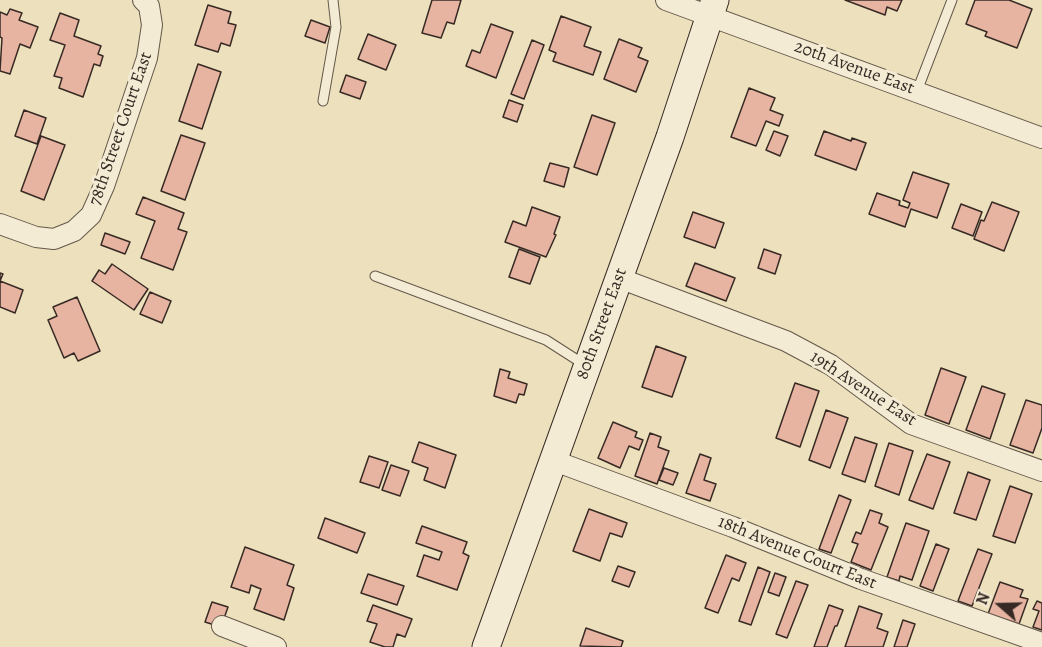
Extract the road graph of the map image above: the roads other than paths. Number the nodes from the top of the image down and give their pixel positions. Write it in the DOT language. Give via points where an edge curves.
graph roads {
  1 [pos="143,0"];
  2 [pos="333,0"];
  3 [pos="666,0"];
  4 [pos="952,0"];
  5 [pos="712,8"];
  6 [pos="917,91"];
  7 [pos="323,101"];
  8 [pos="1042,138"];
  9 [pos="0,224"];
  10 [pos="375,276"];
  11 [pos="619,278"];
  12 [pos="586,367"];
  13 [pos="552,460"];
  14 [pos="1042,471"];
  15 [pos="222,626"];
  16 [pos="1042,643"];
  17 [pos="276,647"];
  18 [pos="486,647"];
  1 -- 9 [label="street, 78th Street Court East" via="152,25 147,58 96,206 74,231 54,239"];
  2 -- 7 [label="lane" via="336,27"];
  3 -- 5 [label="street, 20th Avenue East"];
  4 -- 6 [label="lane"];
  5 -- 6 [label="street, 20th Avenue East"];
  5 -- 11 [label="street, 80th Street East"];
  6 -- 8 [label="street, 20th Avenue East"];
  10 -- 12 [label="lane" via="546,340"];
  11 -- 12 [label="street, 80th Street East"];
  11 -- 14 [label="street, 19th Avenue East" via="786,341 831,365 911,424"];
  12 -- 13 [label="street, 80th Street East"];
  13 -- 16 [label="street, 18th Avenue Court East" via="861,579"];
  13 -- 18 [label="street, 80th Street East"];
  15 -- 17 [label="street"];
}
